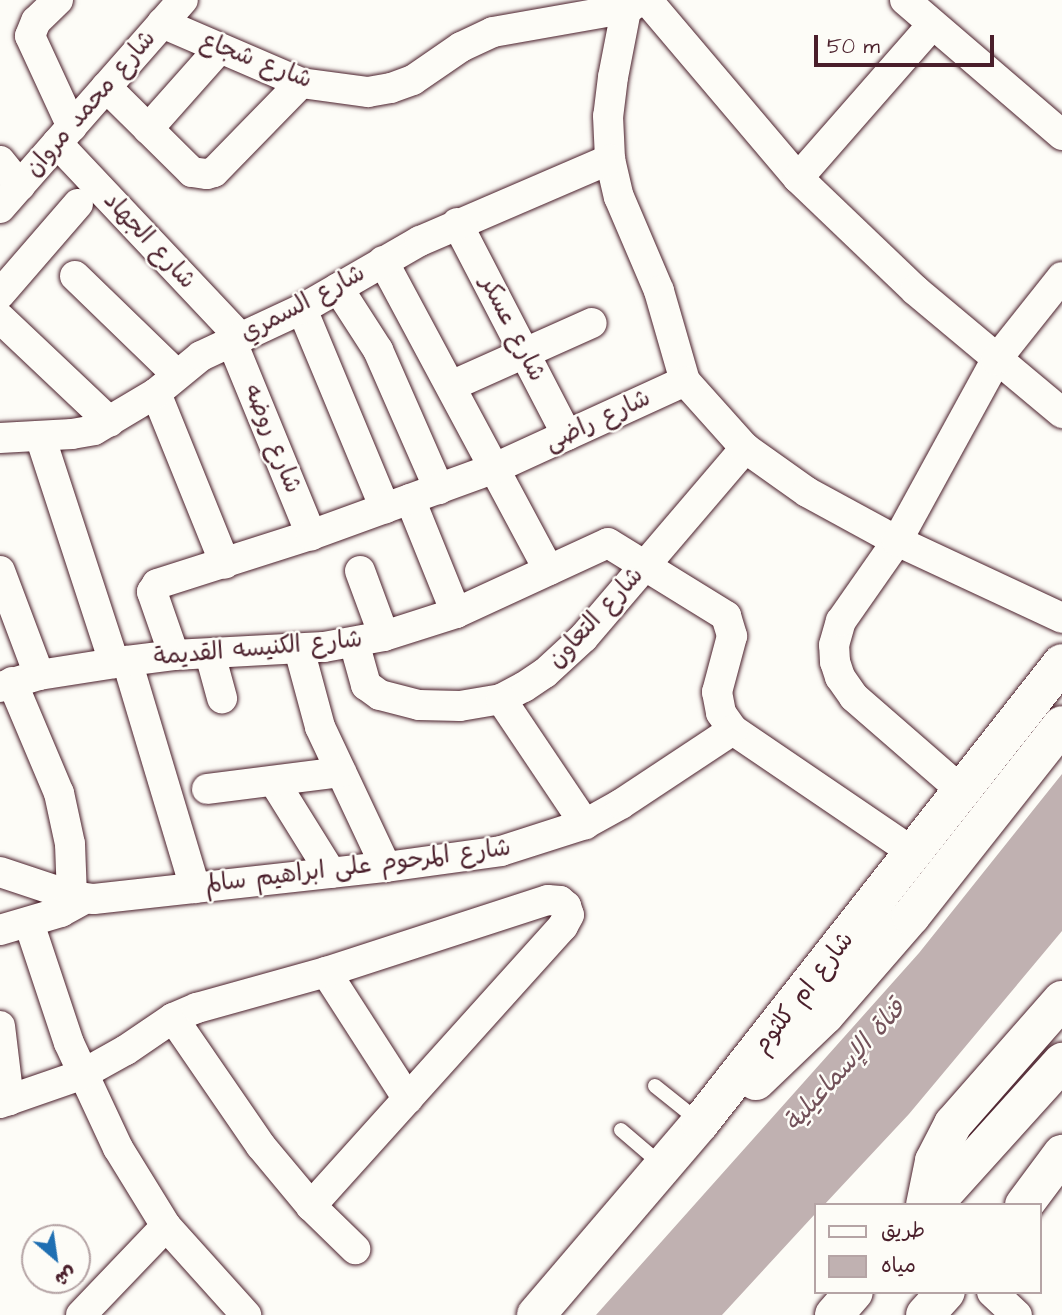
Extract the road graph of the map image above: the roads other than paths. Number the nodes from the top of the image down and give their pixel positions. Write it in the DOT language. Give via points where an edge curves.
graph roads {
  1 [pos="58,0"];
  2 [pos="183,0"];
  3 [pos="905,0"];
  4 [pos="636,2"];
  5 [pos="162,23"];
  6 [pos="932,25"];
  7 [pos="219,49"];
  8 [pos="301,83"];
  9 [pos="106,87"];
  10 [pos="148,129"];
  11 [pos="64,135"];
  12 [pos="1062,135"];
  13 [pos="610,159"];
  14 [pos="0,160"];
  15 [pos="798,178"];
  16 [pos="10,197"];
  17 [pos="78,204"];
  18 [pos="457,223"];
  19 [pos="383,261"];
  20 [pos="75,276"];
  21 [pos="1062,277"];
  22 [pos="338,288"];
  23 [pos="0,294"];
  24 [pos="302,309"];
  25 [pos="0,318"];
  26 [pos="592,323"];
  27 [pos="236,340"];
  28 [pos="524,353"];
  29 [pos="996,360"];
  30 [pos="685,380"];
  31 [pos="167,384"];
  32 [pos="451,386"];
  33 [pos="1062,413"];
  34 [pos="110,422"];
  35 [pos="3,431"];
  36 [pos="40,436"];
  37 [pos="567,436"];
  38 [pos="745,448"];
  39 [pos="495,468"];
  40 [pos="439,489"];
  41 [pos="398,504"];
  42 [pos="311,535"];
  43 [pos="897,541"];
  44 [pos="225,564"];
  45 [pos="645,567"];
  46 [pos="549,570"];
  47 [pos="0,571"];
  48 [pos="360,571"];
  49 [pos="456,613"];
  50 [pos="1062,618"];
  51 [pos="384,636"];
  52 [pos="354,642"];
  53 [pos="299,649"];
  54 [pos="210,654"];
  55 [pos="174,655"];
  56 [pos="120,662"];
  57 [pos="1062,663"];
  58 [pos="17,681"];
  59 [pos="222,698"];
  60 [pos="501,699"];
  61 [pos="1062,725"];
  62 [pos="733,730"];
  63 [pos="341,772"];
  64 [pos="275,783"];
  65 [pos="207,789"];
  66 [pos="962,791"];
  67 [pos="585,824"];
  68 [pos="914,853"];
  69 [pos="386,867"];
  70 [pos="0,872"];
  71 [pos="331,873"];
  72 [pos="195,888"];
  73 [pos="78,898"];
  74 [pos="29,923"];
  75 [pos="0,930"];
  76 [pos="326,972"];
  77 [pos="1062,1000"];
  78 [pos="173,1018"];
  79 [pos="0,1026"];
  80 [pos="1062,1062"];
  81 [pos="81,1074"];
  82 [pos="655,1086"];
  83 [pos="408,1099"];
  84 [pos="5,1101"];
  85 [pos="700,1123"];
  86 [pos="621,1130"];
  87 [pos="663,1166"];
  88 [pos="925,1203"];
  89 [pos="935,1203"];
  90 [pos="311,1206"];
  91 [pos="166,1226"];
  92 [pos="355,1249"];
  93 [pos="852,1294"];
  94 [pos="944,1294"];
  95 [pos="994,1294"];
  96 [pos="81,1315"];
  97 [pos="246,1315"];
  98 [pos="536,1315"];
  99 [pos="834,1315"];
  100 [pos="925,1315"];
  101 [pos="1017,1315"];
  1 -- 11 [label="street, شارع الجهاد" via="36,21 30,36"];
  2 -- 5 [label="street, شارع محمد مروان"];
  3 -- 6 [label="street"];
  4 -- 8 [label="street, شارع شجاع" via="493,32 391,88 368,92"];
  4 -- 13 [label="street" via="613,77 608,116"];
  4 -- 15 [label="street"];
  5 -- 7 [label="street, شارع شجاع"];
  5 -- 9 [label="street, شارع محمد مروان"];
  6 -- 12 [label="street"];
  6 -- 15 [label="street"];
  7 -- 8 [label="street, شارع شجاع"];
  7 -- 10 [label="street"];
  8 -- 10 [label="street" via="214,172 192,172"];
  9 -- 10 [label="street"];
  9 -- 11 [label="street, شارع محمد مروان"];
  11 -- 16 [label="street, شارع محمد مروان"];
  11 -- 27 [label="street, شارع الجهاد"];
  13 -- 18 [label="street, شارع السمري"];
  13 -- 30 [label="street" via="619,197 659,291"];
  14 -- 16 [label="street"];
  15 -- 29 [label="street"];
  17 -- 23 [label="street"];
  18 -- 19 [label="street, شارع السمري"];
  18 -- 28 [label="street, شارع عسكر"];
  19 -- 22 [label="street, شارع السمري"];
  19 -- 32 [label="street"];
  20 -- 31 [label="street"];
  21 -- 29 [label="street"];
  22 -- 24 [label="street, شارع السمري"];
  22 -- 40 [label="street" via="379,349"];
  24 -- 27 [label="street, شارع السمري"];
  24 -- 41 [label="street"];
  25 -- 34 [label="street"];
  26 -- 28 [label="street"];
  27 -- 31 [label="street, شارع السمري" via="201,356"];
  27 -- 42 [label="street, شارع روضه"];
  28 -- 32 [label="street"];
  28 -- 37 [label="street, شارع عسكر"];
  29 -- 33 [label="street"];
  29 -- 43 [label="street"];
  30 -- 37 [label="street, شارع راضى"];
  30 -- 38 [label="street"];
  31 -- 34 [label="street, شارع السمري"];
  31 -- 44 [label="street"];
  32 -- 39 [label="street"];
  34 -- 36 [label="street, شارع السمري" via="83,433"];
  35 -- 36 [label="street, شارع السمري"];
  36 -- 56 [label="street"];
  37 -- 39 [label="street, شارع راضى"];
  38 -- 43 [label="street" via="807,492"];
  38 -- 45 [label="street, شارع التعاون"];
  39 -- 40 [label="street, شارع راضى"];
  39 -- 46 [label="street"];
  40 -- 41 [label="street, شارع راضى"];
  41 -- 42 [label="street, شارع راضى"];
  41 -- 49 [label="street"];
  42 -- 44 [label="street, شارع راضى"];
  43 -- 50 [label="street"];
  43 -- 66 [label="street" via="841,621 834,645 835,663 853,697"];
  44 -- 55 [label="street, شارع راضى" via="152,589"];
  45 -- 46 [label="street, شارع الكنيسه القديمة" via="608,543"];
  45 -- 60 [label="street, شارع التعاون" via="565,656"];
  45 -- 62 [label="street, شارع الكنيسه القديمة" via="720,611 730,623 732,636 717,692 721,713"];
  46 -- 49 [label="street, شارع الكنيسه القديمة"];
  47 -- 58 [label="street"];
  48 -- 51 [label="street"];
  49 -- 51 [label="street, شارع الكنيسه القديمة"];
  51 -- 52 [label="street, شارع الكنيسه القديمة"];
  52 -- 53 [label="street, شارع الكنيسه القديمة"];
  52 -- 60 [label="street, شارع التعاون" via="366,685 380,695 440,706"];
  53 -- 54 [label="street, شارع الكنيسه القديمة"];
  53 -- 63 [label="street" via="311,702"];
  54 -- 55 [label="street, شارع الكنيسه القديمة"];
  54 -- 59 [label="street"];
  55 -- 56 [label="street, شارع الكنيسه القديمة"];
  56 -- 58 [label="street, شارع الكنيسه القديمة"];
  56 -- 72 [label="street"];
  57 -- 66 [label="main road, شارع ام كلثوم"];
  58 -- 73 [label="street" via="59,793"];
  60 -- 67 [label="street"];
  61 -- 85 [label="main road" via="966,849 825,1015 765,1074"];
  62 -- 67 [label="street, شارع المرحوم على ابراهيم سالم"];
  62 -- 68 [label="street"];
  63 -- 64 [label="street"];
  63 -- 69 [label="street"];
  64 -- 65 [label="street"];
  64 -- 71 [label="street"];
  66 -- 68 [label="main road, شارع ام كلثوم"];
  67 -- 69 [label="street, شارع المرحوم على ابراهيم سالم" via="500,851"];
  68 -- 85 [label="main road, شارع ام كلثوم"];
  69 -- 71 [label="street, شارع المرحوم على ابراهيم سالم"];
  70 -- 73 [label="street, شارع المرحوم على ابراهيم سالم"];
  71 -- 72 [label="street, شارع المرحوم على ابراهيم سالم"];
  72 -- 73 [label="street, شارع المرحوم على ابراهيم سالم"];
  73 -- 74 [label="street"];
  74 -- 75 [label="street"];
  74 -- 81 [label="street"];
  76 -- 78 [label="street"];
  76 -- 83 [label="street"];
  76 -- 83 [label="street" via="548,900 566,906 568,921"];
  77 -- 88 [label="main road" via="953,1124 933,1161"];
  78 -- 81 [label="street"];
  78 -- 90 [label="street" via="254,1136"];
  79 -- 84 [label="street"];
  80 -- 89 [label="main road"];
  81 -- 84 [label="street"];
  81 -- 91 [label="street" via="118,1148"];
  82 -- 85 [label="lane"];
  83 -- 90 [label="street"];
  85 -- 87 [label="main road, شارع ام كلثوم"];
  86 -- 87 [label="lane"];
  87 -- 98 [label="main road, شارع ام كلثوم"];
  90 -- 92 [label="street"];
  91 -- 96 [label="street"];
  91 -- 97 [label="street"];
  93 -- 99 [label="main road"];
  94 -- 100 [label="main road"];
  95 -- 101 [label="street"];
}
